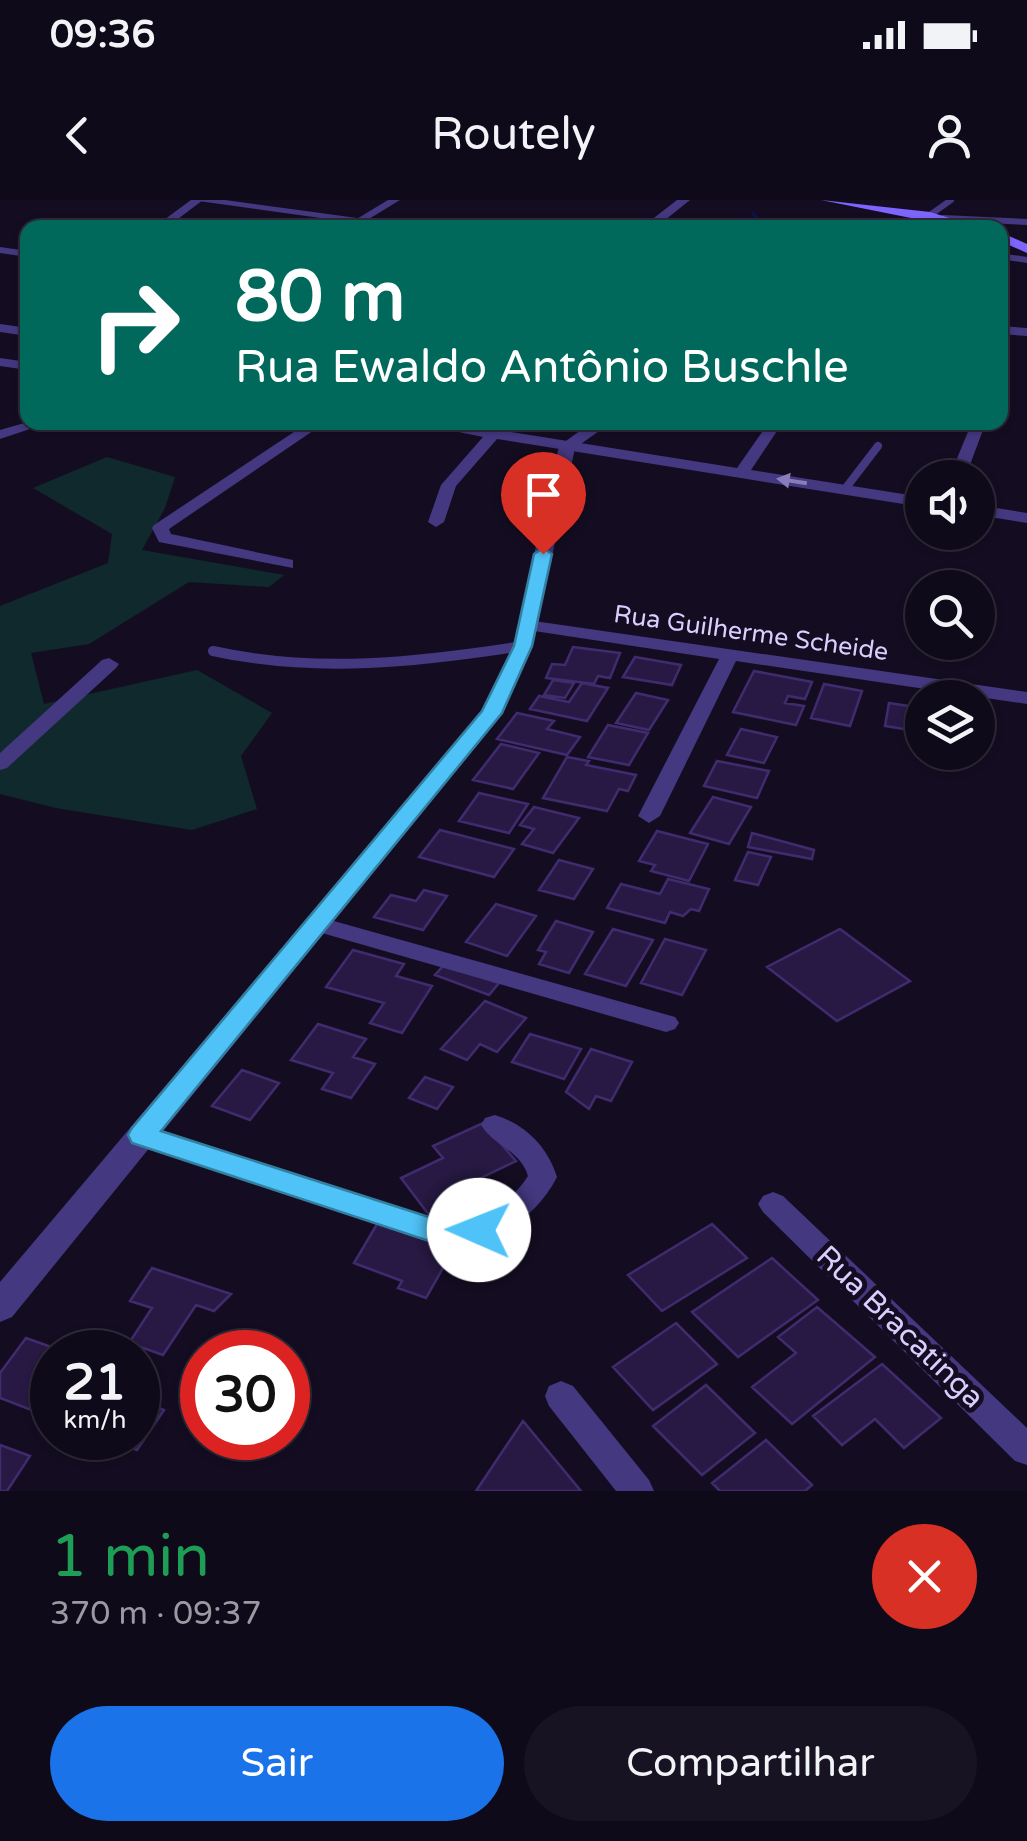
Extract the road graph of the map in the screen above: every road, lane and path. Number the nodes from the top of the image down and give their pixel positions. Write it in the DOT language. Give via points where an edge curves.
graph roads {
  1 [pos="198,200"];
  2 [pos="394,200"];
  3 [pos="684,200"];
  4 [pos="827,200"];
  5 [pos="951,200"];
  6 [pos="936,216"];
  7 [pos="169,220"];
  8 [pos="341,220"];
  9 [pos="367,220"];
  10 [pos="658,220"];
  11 [pos="949,220"];
  12 [pos="1027,222"];
  13 [pos="307,430"];
  14 [pos="468,430"];
  15 [pos="592,430"];
  16 [pos="771,430"];
  17 [pos="976,430"];
  18 [pos="493,434"];
  19 [pos="567,446"];
  20 [pos="878,446"];
  21 [pos="964,460"];
  22 [pos="741,473"];
  23 [pos="845,490"];
  24 [pos="905,499"];
  25 [pos="995,513"];
  26 [pos="1027,518"];
  27 [pos="436,522"];
  28 [pos="287,564"];
  29 [pos="525,636"];
  30 [pos="213,651"];
  31 [pos="730,655"];
  32 [pos="109,664"];
  33 [pos="1027,698"];
  34 [pos="0,764"];
  35 [pos="650,816"];
  36 [pos="316,924"];
  37 [pos="666,1023"];
  38 [pos="494,1126"];
  39 [pos="142,1135"];
  40 [pos="773,1204"];
  41 [pos="0,1307"];
  42 [pos="560,1396"];
  43 [pos="1027,1450"];
  44 [pos="638,1491"];
  1 -- 7 [label="street"];
  1 -- 8 [label="street"];
  2 -- 9 [label="street"];
  3 -- 10 [label="street"];
  4 -- 6 [label="main road"];
  5 -- 6 [label="lane"];
  6 -- 11 [label="main road"];
  6 -- 12 [label="lane"];
  13 -- 28 [label="street" via="160,528 166,538"];
  14 -- 18 [label="street"];
  15 -- 19 [label="street"];
  16 -- 22 [label="street"];
  17 -- 21 [label="street"];
  18 -- 19 [label="street"];
  18 -- 27 [label="street" via="449,485"];
  19 -- 22 [label="street"];
  19 -- 29 [label="street"];
  20 -- 23 [label="lane"];
  23 -- 22 [label="street, one-way"];
  23 -- 24 [label="street"];
  25 -- 26 [label="street"];
  29 -- 30 [label="lane" via="387,662 256,663"];
  29 -- 31 [label="street, Rua Guilherme Scheide"];
  29 -- 36 [label="street" via="492,713"];
  31 -- 33 [label="street, Rua Guilherme Scheide"];
  31 -- 35 [label="street"];
  32 -- 34 [label="street"];
  36 -- 37 [label="street"];
  36 -- 39 [label="street"];
  38 -- 39 [label="street" via="524,1144 544,1177 510,1216 456,1232 432,1230"];
  39 -- 41 [label="street"];
  40 -- 43 [label="street, Rua Bracatinga"];
  42 -- 44 [label="street"];
}
